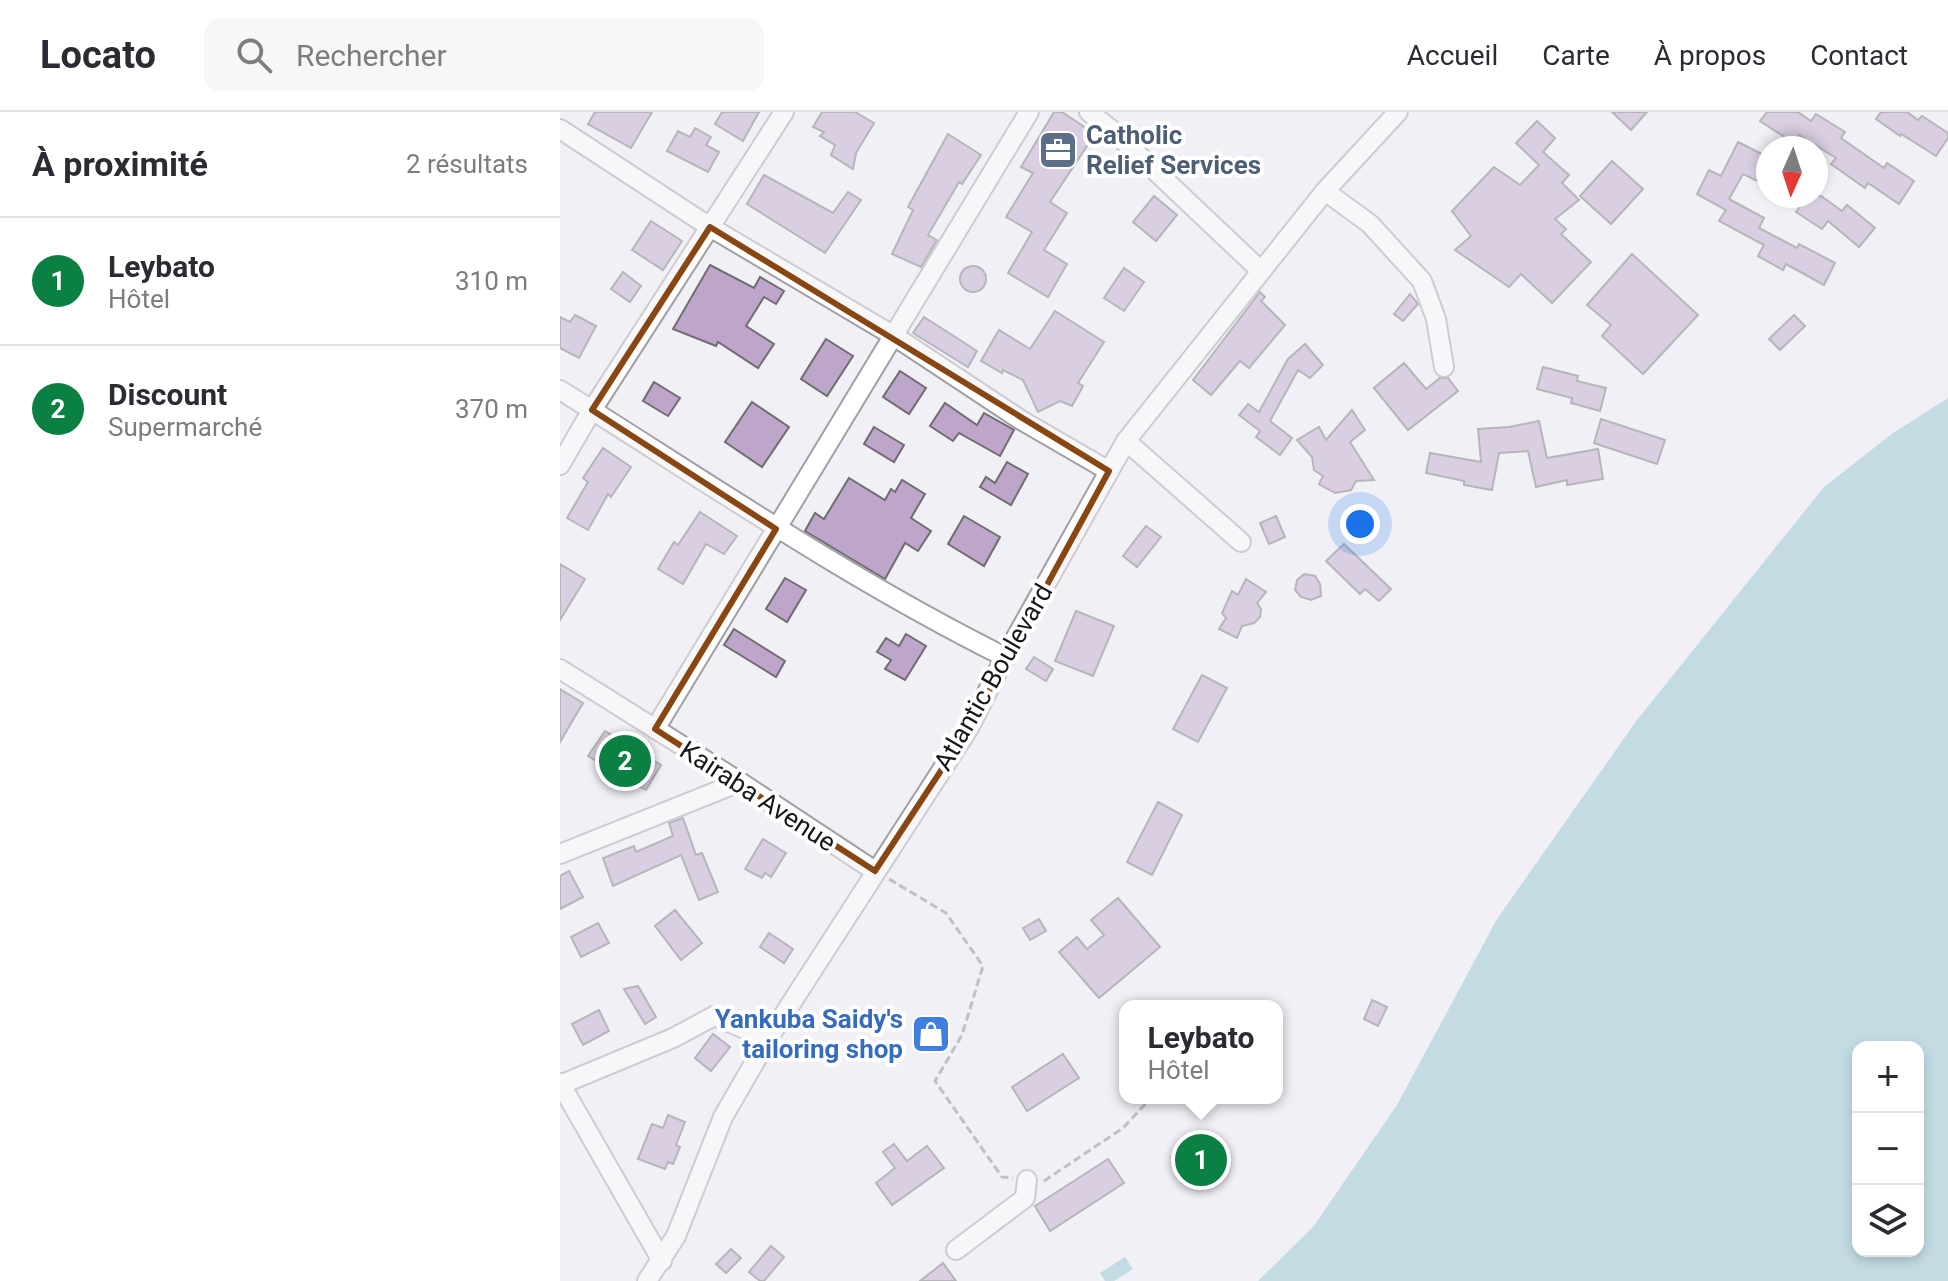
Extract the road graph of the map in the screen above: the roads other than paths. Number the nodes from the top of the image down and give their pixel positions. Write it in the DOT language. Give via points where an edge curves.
graph roads {
  1 [pos="784,112"];
  2 [pos="1029,112"];
  3 [pos="1089,112"];
  4 [pos="1398,112"];
  5 [pos="560,129"];
  6 [pos="1325,191"];
  7 [pos="710,227"];
  8 [pos="1261,271"];
  9 [pos="894,336"];
  10 [pos="1444,367"];
  11 [pos="560,390"];
  12 [pos="592,410"];
  13 [pos="1126,441"];
  14 [pos="560,465"];
  15 [pos="1109,471"];
  16 [pos="776,529"];
  17 [pos="1241,542"];
  18 [pos="1005,657"];
  19 [pos="560,669"];
  20 [pos="655,729"];
  21 [pos="740,782"];
  22 [pos="560,854"];
  23 [pos="875,871"];
  24 [pos="768,1039"];
  25 [pos="560,1084"];
  26 [pos="1027,1180"];
  27 [pos="956,1250"];
  28 [pos="662,1261"];
  29 [pos="647,1281"];
  1 -- 7 [label="street"];
  2 -- 9 [label="street"];
  3 -- 8 [label="street"];
  4 -- 6 [label="street, Atlantic Boulevard"];
  5 -- 7 [label="street"];
  6 -- 8 [label="street, Atlantic Boulevard"];
  6 -- 10 [label="street" via="1370,224 1422,281 1436,319"];
  7 -- 9 [label="street"];
  7 -- 12 [label="street"];
  8 -- 13 [label="street, Atlantic Boulevard"];
  9 -- 15 [label="street"];
  9 -- 16 [label="street"];
  11 -- 12 [label="street"];
  12 -- 14 [label="street"];
  12 -- 16 [label="street"];
  13 -- 15 [label="street, Atlantic Boulevard"];
  13 -- 17 [label="street"];
  15 -- 18 [label="street, Atlantic Boulevard"];
  16 -- 18 [label="street"];
  16 -- 20 [label="street"];
  18 -- 23 [label="street, Atlantic Boulevard" via="969,728"];
  19 -- 20 [label="street, Kairaba Avenue"];
  20 -- 21 [label="street, Kairaba Avenue"];
  21 -- 22 [label="street"];
  21 -- 23 [label="street, Kairaba Avenue"];
  23 -- 24 [label="street, Atlantic Boulevard"];
  24 -- 25 [label="street" via="714,1016"];
  24 -- 28 [label="street, Atlantic Boulevard" via="723,1117"];
  25 -- 28 [label="street"];
  26 -- 27 [label="street" via="1025,1198"];
  28 -- 29 [label="street, Atlantic Boulevard"];
}
